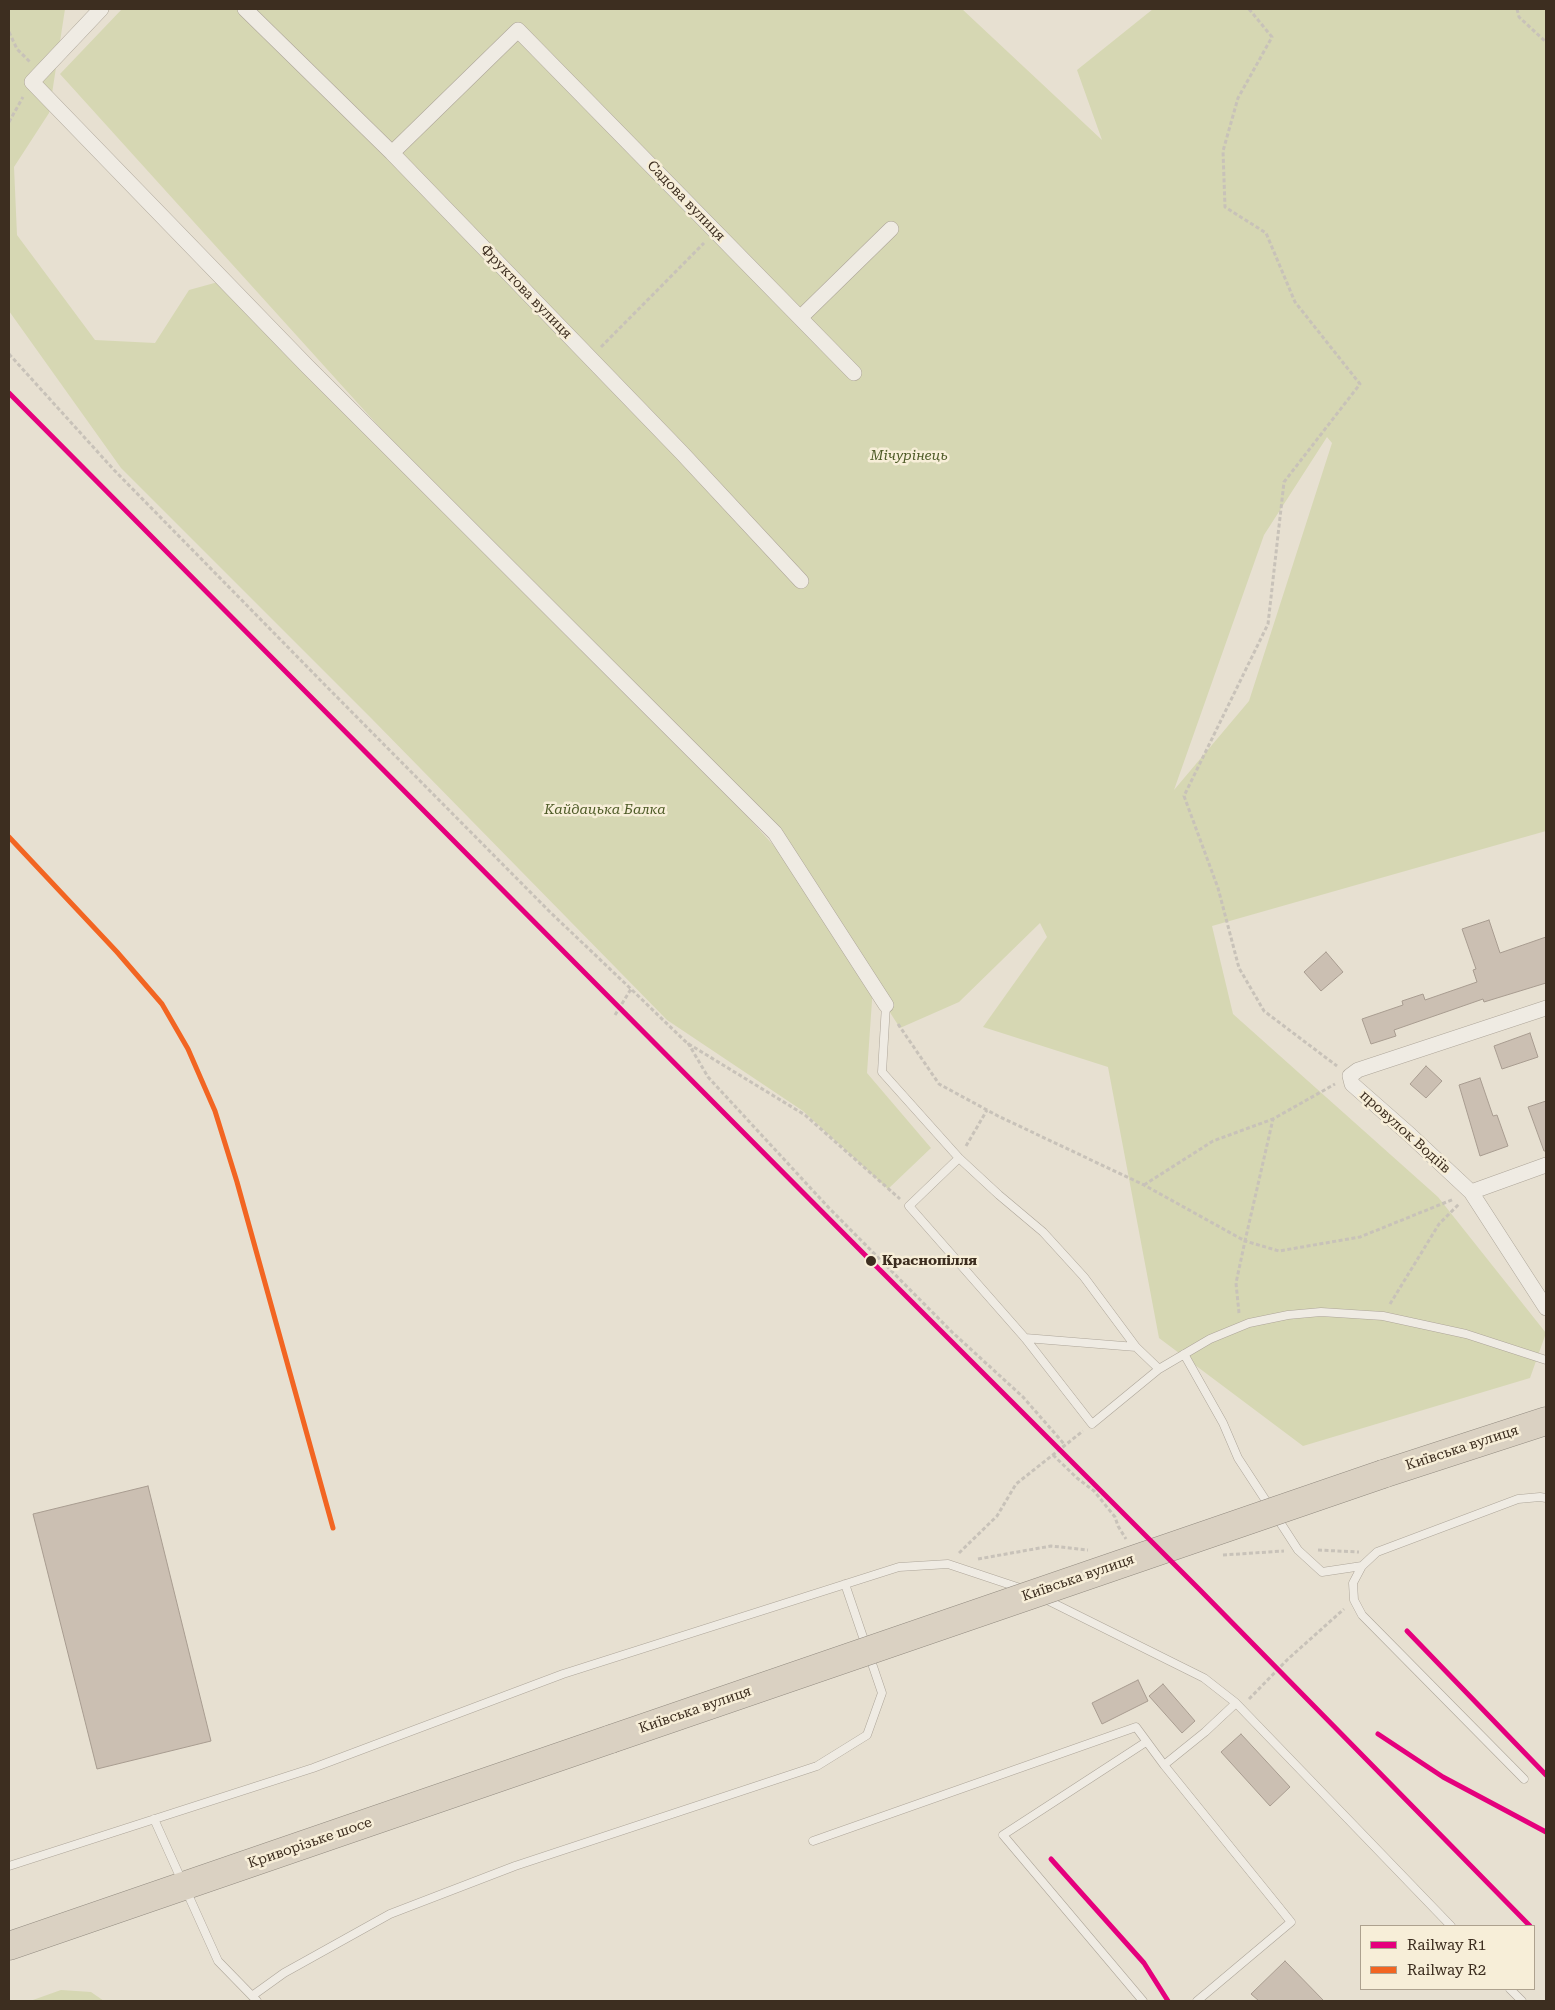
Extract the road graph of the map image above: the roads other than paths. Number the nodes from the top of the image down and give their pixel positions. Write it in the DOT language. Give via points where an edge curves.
graph roads {
  1 [pos="101,9"];
  2 [pos="245,9"];
  3 [pos="392,153"];
  4 [pos="891,229"];
  5 [pos="800,318"];
  6 [pos="854,373"];
  7 [pos="801,581"];
  8 [pos="886,1005"];
  9 [pos="1546,1008"];
  10 [pos="960,1158"];
  11 [pos="1546,1165"];
  12 [pos="1471,1192"];
  13 [pos="1546,1308"];
  14 [pos="1025,1338"];
  15 [pos="1136,1347"];
  16 [pos="1184,1354"];
  17 [pos="1546,1360"];
  18 [pos="1159,1369"];
  19 [pos="1546,1421"];
  20 [pos="1546,1498"];
  21 [pos="1362,1566"];
  22 [pos="845,1584"];
  23 [pos="1238,1705"];
  24 [pos="612,1739"];
  25 [pos="1146,1742"];
  26 [pos="1164,1765"];
  27 [pos="1524,1779"];
  28 [pos="154,1819"];
  29 [pos="813,1841"];
  30 [pos="9,1866"];
  31 [pos="183,1887"];
  32 [pos="1450,1925"];
  33 [pos="9,1946"];
  34 [pos="1511,1990"];
  35 [pos="255,1999"];
  36 [pos="1143,2001"];
  37 [pos="1197,2001"];
  38 [pos="1522,2001"];
  1 -- 8 [label="street" via="36,77 307,366 775,833"];
  2 -- 3 [label="street, Фруктова вулиця"];
  3 -- 5 [label="street, Садова вулиця" via="518,30"];
  3 -- 7 [label="street, Фруктова вулиця"];
  4 -- 5 [label="street"];
  5 -- 6 [label="street, Садова вулиця"];
  8 -- 10 [label="lane" via="882,1072"];
  9 -- 12 [label="street, провулок Водіїв" via="1358,1070 1350,1076 1352,1084"];
  10 -- 14 [label="lane" via="909,1206"];
  10 -- 15 [label="lane" via="1043,1232 1084,1277"];
  11 -- 12 [label="street"];
  12 -- 13 [label="street, провулок Водіїв"];
  14 -- 15 [label="lane"];
  14 -- 18 [label="lane" via="1092,1424"];
  15 -- 18 [label="lane"];
  16 -- 17 [label="lane" via="1240,1327 1288,1315 1321,1312 1382,1316 1466,1334"];
  16 -- 18 [label="lane"];
  16 -- 21 [label="lane" via="1224,1423 1238,1458 1298,1550 1322,1572"];
  19 -- 24 [label="highway, Київська вулиця, bridge"];
  20 -- 21 [label="lane" via="1510,1503 1377,1552"];
  21 -- 27 [label="lane" via="1352,1583 1354,1600 1362,1615"];
  22 -- 23 [label="lane" via="899,1567 948,1564 1029,1591 1204,1678"];
  22 -- 28 [label="lane" via="563,1674 313,1768"];
  22 -- 35 [label="lane" via="882,1693 867,1735 817,1766 516,1866 390,1914 284,1973"];
  23 -- 26 [label="lane"];
  23 -- 32 [label="lane"];
  24 -- 31 [label="highway, Криворізьке шосе"];
  25 -- 26 [label="lane"];
  25 -- 29 [label="lane" via="1136,1727"];
  25 -- 36 [label="lane" via="1003,1834"];
  26 -- 37 [label="lane" via="1291,1922"];
  28 -- 30 [label="lane"];
  28 -- 31 [label="lane"];
  31 -- 33 [label="highway, Криворізьке шосе"];
  31 -- 35 [label="lane" via="218,1961"];
  34 -- 38 [label="lane"];
}
